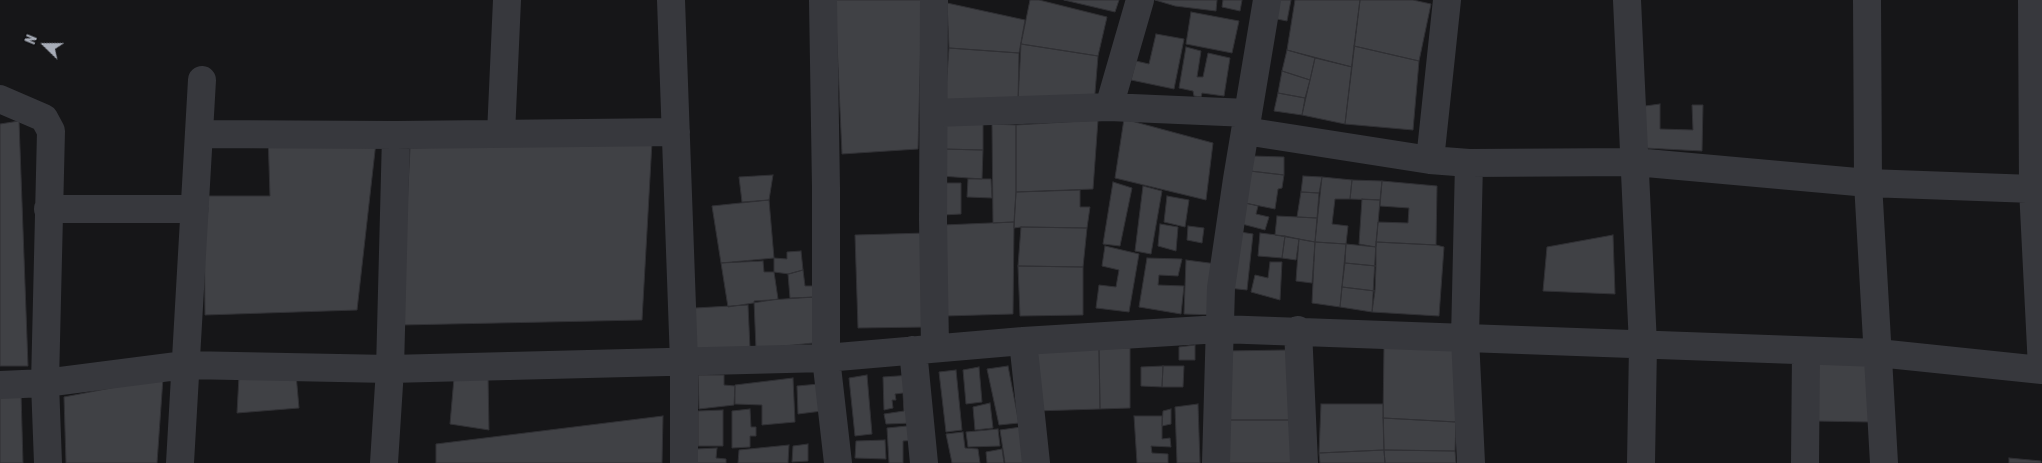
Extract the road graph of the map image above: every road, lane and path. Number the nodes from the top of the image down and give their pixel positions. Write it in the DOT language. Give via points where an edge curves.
graph roads {
  1 [pos="507,0"];
  2 [pos="671,0"];
  3 [pos="823,0"];
  4 [pos="934,0"];
  5 [pos="1140,0"];
  6 [pos="1267,0"];
  7 [pos="1447,0"];
  8 [pos="1627,0"];
  9 [pos="1867,0"];
  10 [pos="2032,0"];
  11 [pos="202,80"];
  12 [pos="0,99"];
  13 [pos="1109,107"];
  14 [pos="934,113"];
  15 [pos="1246,122"];
  16 [pos="676,132"];
  17 [pos="199,134"];
  18 [pos="501,134"];
  19 [pos="396,135"];
  20 [pos="1430,160"];
  21 [pos="1469,162"];
  22 [pos="1635,162"];
  23 [pos="1868,183"];
  24 [pos="2033,190"];
  25 [pos="48,209"];
  26 [pos="195,209"];
  27 [pos="1220,329"];
  28 [pos="1298,330"];
  29 [pos="1465,338"];
  30 [pos="1024,341"];
  31 [pos="1643,345"];
  32 [pos="924,349"];
  33 [pos="1806,351"];
  34 [pos="1878,353"];
  35 [pos="826,358"];
  36 [pos="684,362"];
  37 [pos="185,364"];
  38 [pos="390,369"];
  39 [pos="2042,369"];
  40 [pos="46,383"];
  41 [pos="0,385"];
  42 [pos="48,463"];
  43 [pos="180,463"];
  44 [pos="384,463"];
  45 [pos="684,463"];
  46 [pos="838,463"];
  47 [pos="924,463"];
  48 [pos="1036,463"];
  49 [pos="1216,463"];
  50 [pos="1304,463"];
  51 [pos="1471,463"];
  52 [pos="1641,463"];
  53 [pos="1805,463"];
  54 [pos="1884,463"];
  1 -- 18 [label="street"];
  2 -- 16 [label="street"];
  3 -- 35 [label="street"];
  4 -- 14 [label="street"];
  5 -- 13 [label="street"];
  6 -- 15 [label="street"];
  7 -- 20 [label="street"];
  8 -- 22 [label="street"];
  9 -- 23 [label="street"];
  10 -- 24 [label="street"];
  11 -- 17 [label="street"];
  12 -- 25 [label="street" via="44,118 49,124"];
  13 -- 14 [label="street"];
  13 -- 15 [label="street"];
  14 -- 32 [label="street"];
  15 -- 20 [label="street"];
  15 -- 27 [label="street" via="1221,288"];
  16 -- 18 [label="street"];
  16 -- 36 [label="street"];
  17 -- 19 [label="street"];
  17 -- 26 [label="street"];
  18 -- 19 [label="street"];
  19 -- 38 [label="street"];
  20 -- 21 [label="street"];
  21 -- 22 [label="street"];
  21 -- 29 [label="street"];
  22 -- 23 [label="street"];
  22 -- 31 [label="street"];
  23 -- 24 [label="street"];
  23 -- 34 [label="street"];
  24 -- 39 [label="street"];
  25 -- 26 [label="street"];
  25 -- 40 [label="street"];
  26 -- 37 [label="street"];
  27 -- 28 [label="street"];
  27 -- 30 [label="street"];
  27 -- 49 [label="street"];
  28 -- 29 [label="street"];
  28 -- 50 [label="street"];
  29 -- 31 [label="street"];
  29 -- 51 [label="street"];
  30 -- 32 [label="street"];
  30 -- 48 [label="street"];
  31 -- 33 [label="street"];
  31 -- 52 [label="street"];
  32 -- 35 [label="street"];
  32 -- 47 [label="street"];
  33 -- 34 [label="street"];
  33 -- 53 [label="street"];
  34 -- 39 [label="street"];
  34 -- 54 [label="street"];
  35 -- 36 [label="street"];
  35 -- 46 [label="street"];
  36 -- 38 [label="street"];
  36 -- 45 [label="street"];
  37 -- 38 [label="street"];
  37 -- 40 [label="street"];
  37 -- 43 [label="street"];
  38 -- 44 [label="street"];
  40 -- 41 [label="street"];
  40 -- 42 [label="street"];
}
